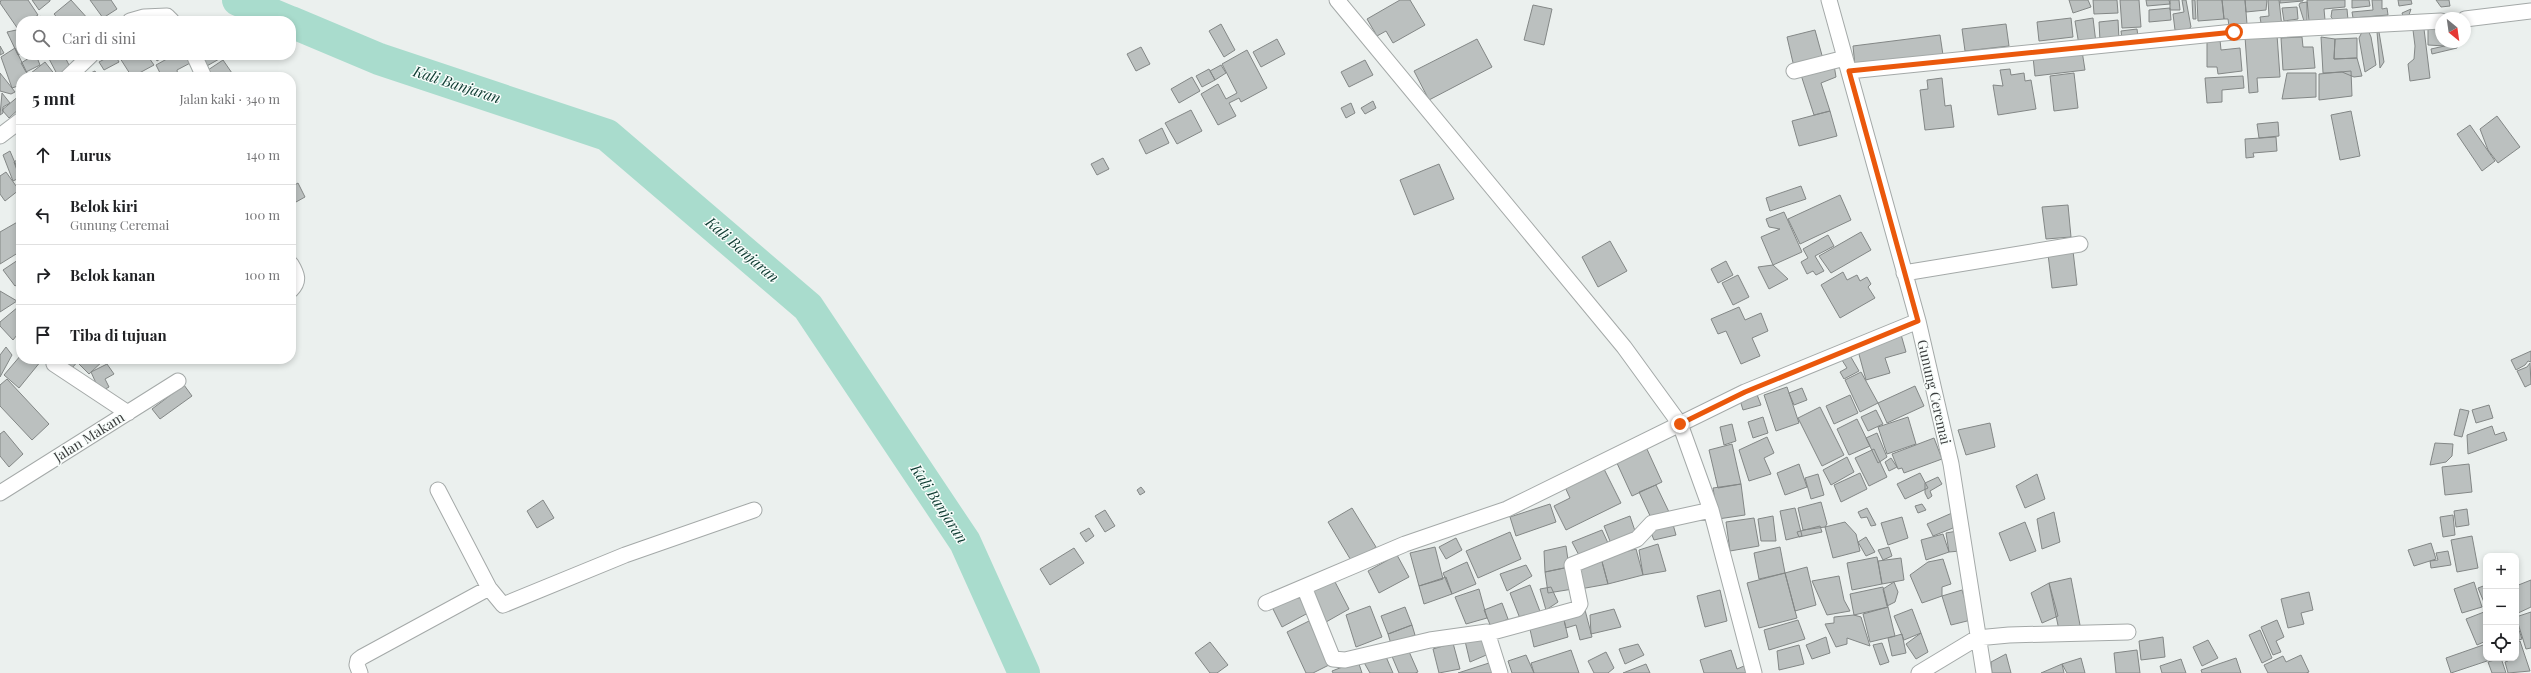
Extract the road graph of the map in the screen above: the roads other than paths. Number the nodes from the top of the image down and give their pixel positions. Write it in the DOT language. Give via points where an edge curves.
graph roads {
  1 [pos="1337,0"];
  2 [pos="1829,0"];
  3 [pos="2531,11"];
  4 [pos="156,16"];
  5 [pos="167,16"];
  6 [pos="2471,19"];
  7 [pos="2435,21"];
  8 [pos="86,60"];
  9 [pos="196,60"];
  10 [pos="1847,64"];
  11 [pos="1794,71"];
  12 [pos="73,72"];
  13 [pos="202,72"];
  14 [pos="16,124"];
  15 [pos="0,136"];
  16 [pos="2080,244"];
  17 [pos="296,274"];
  18 [pos="1904,274"];
  19 [pos="296,284"];
  20 [pos="1918,321"];
  21 [pos="54,364"];
  22 [pos="178,381"];
  23 [pos="128,413"];
  24 [pos="1680,424"];
  25 [pos="438,490"];
  26 [pos="0,493"];
  27 [pos="754,510"];
  28 [pos="1711,510"];
  29 [pos="1304,587"];
  30 [pos="489,588"];
  31 [pos="1266,603"];
  32 [pos="2128,632"];
  33 [pos="1489,633"];
  34 [pos="1978,638"];
  35 [pos="360,673"];
  36 [pos="1500,673"];
  37 [pos="1754,673"];
  38 [pos="1919,673"];
  39 [pos="1984,673"];
  1 -- 24 [label="street" via="1624,347"];
  2 -- 10 [label="street, Gunung Ceremai"];
  3 -- 6 [label="street"];
  4 -- 5 [label="street"];
  7 -- 10 [label="street" via="2234,32"];
  8 -- 12 [label="street"];
  9 -- 13 [label="street"];
  10 -- 11 [label="street"];
  10 -- 18 [label="street, Gunung Ceremai"];
  14 -- 15 [label="street"];
  16 -- 18 [label="street"];
  17 -- 19 [label="street"];
  18 -- 20 [label="street, Gunung Ceremai"];
  20 -- 24 [label="street" via="1745,392"];
  20 -- 34 [label="street, Gunung Ceremai" via="1951,464"];
  21 -- 23 [label="street"];
  22 -- 23 [label="street, Jalan Makam"];
  23 -- 26 [label="street, Jalan Makam"];
  24 -- 28 [label="street"];
  24 -- 29 [label="street" via="1507,510 1406,544"];
  25 -- 30 [label="street"];
  27 -- 30 [label="street" via="625,555 506,604 500,604"];
  28 -- 33 [label="street" via="1652,523 1637,539 1572,565 1580,604 1577,609"];
  28 -- 37 [label="street"];
  29 -- 31 [label="street"];
  29 -- 33 [label="street" via="1330,657 1336,661 1468,633"];
  30 -- 35 [label="street" via="362,656 357,665"];
  32 -- 34 [label="street"];
  33 -- 36 [label="street"];
  34 -- 38 [label="street"];
  34 -- 39 [label="street, Gunung Ceremai"];
}
